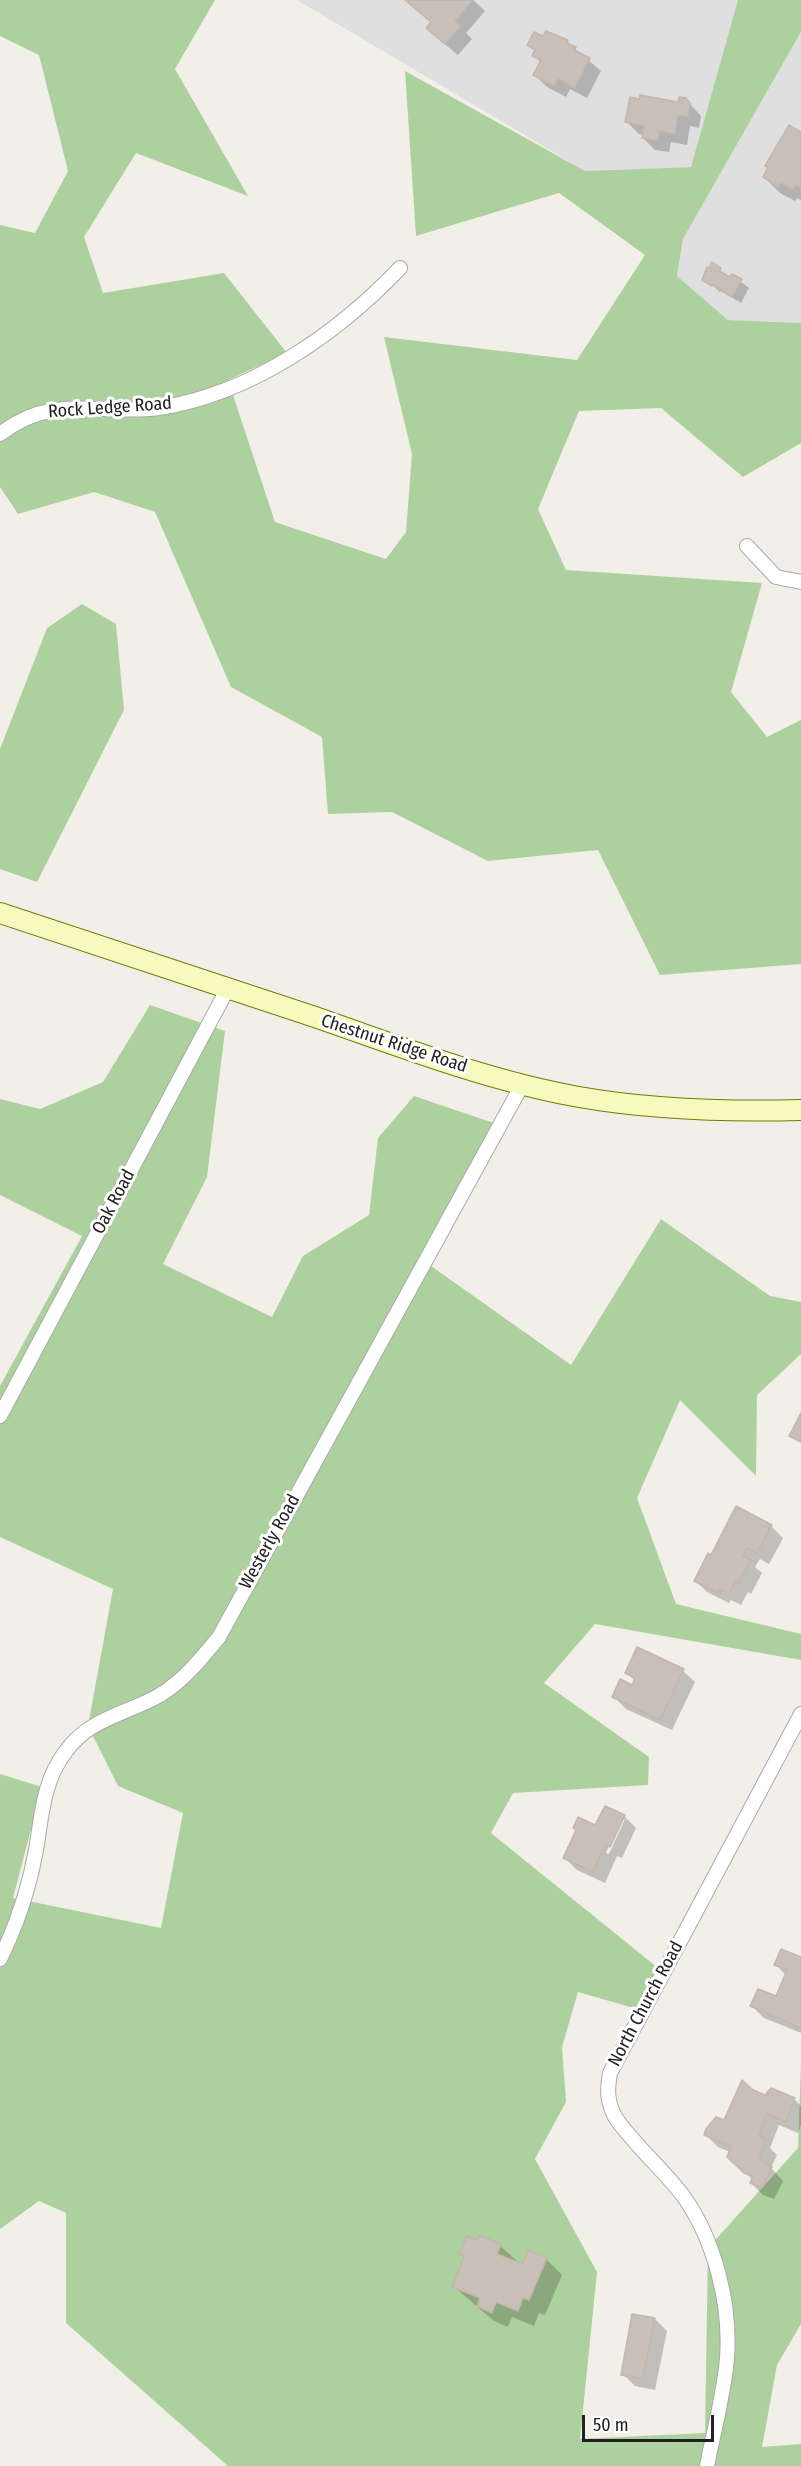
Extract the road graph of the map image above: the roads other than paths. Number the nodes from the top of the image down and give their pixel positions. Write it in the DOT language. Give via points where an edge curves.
graph roads {
  1 [pos="400,268"];
  2 [pos="0,434"];
  3 [pos="747,546"];
  4 [pos="801,582"];
  5 [pos="0,913"];
  6 [pos="228,988"];
  7 [pos="522,1085"];
  8 [pos="801,1110"];
  9 [pos="0,1416"];
  10 [pos="801,1714"];
  11 [pos="0,1959"];
  12 [pos="707,2466"];
  1 -- 2 [label="street, Rock Ledge Road" via="338,326 307,348 228,387 160,408 59,409 32,415"];
  3 -- 4 [label="street" via="776,577"];
  5 -- 6 [label="main road, Chestnut Ridge Road"];
  6 -- 7 [label="main road, Chestnut Ridge Road"];
  6 -- 9 [label="street, Oak Road"];
  7 -- 8 [label="main road, Chestnut Ridge Road" via="637,1106 697,1111"];
  7 -- 11 [label="street, Westerly Road" via="219,1637 199,1662 159,1695 86,1731 54,1768 46,1788 27,1891"];
  10 -- 12 [label="street, North Church Road" via="666,1964 610,2073 607,2089 615,2117 684,2197 713,2256 722,2292 727,2356"];
}
